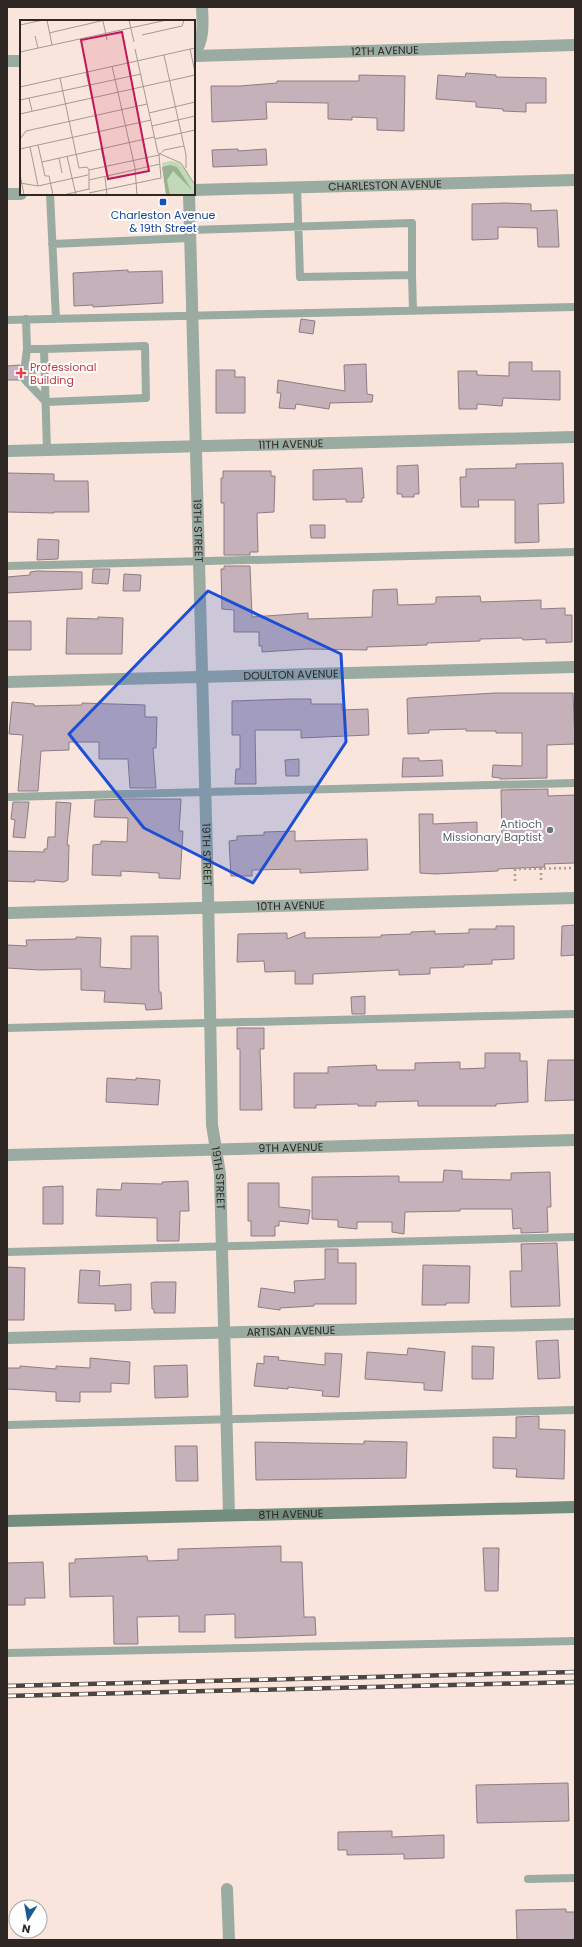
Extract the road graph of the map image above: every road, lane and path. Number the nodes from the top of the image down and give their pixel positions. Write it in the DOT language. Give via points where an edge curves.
graph roads {
  1 [pos="202,7"];
  2 [pos="575,45"];
  3 [pos="195,54"];
  4 [pos="195,56"];
  5 [pos="20,61"];
  6 [pos="7,62"];
  7 [pos="575,180"];
  8 [pos="297,187"];
  9 [pos="195,190"];
  10 [pos="7,194"];
  11 [pos="20,194"];
  12 [pos="50,195"];
  13 [pos="189,195"];
  14 [pos="298,226"];
  15 [pos="190,234"];
  16 [pos="52,244"];
  17 [pos="412,275"];
  18 [pos="575,307"];
  19 [pos="413,311"];
  20 [pos="192,316"];
  21 [pos="26,319"];
  22 [pos="56,319"];
  23 [pos="7,320"];
  24 [pos="27,349"];
  25 [pos="44,349"];
  26 [pos="25,365"];
  27 [pos="25,380"];
  28 [pos="46,402"];
  29 [pos="575,437"];
  30 [pos="195,446"];
  31 [pos="47,450"];
  32 [pos="7,451"];
  33 [pos="575,552"];
  34 [pos="198,562"];
  35 [pos="7,566"];
  36 [pos="575,667"];
  37 [pos="201,677"];
  38 [pos="7,682"];
  39 [pos="575,783"];
  40 [pos="204,792"];
  41 [pos="7,797"];
  42 [pos="541,868"];
  43 [pos="575,868"];
  44 [pos="541,883"];
  45 [pos="515,884"];
  46 [pos="575,898"];
  47 [pos="208,908"];
  48 [pos="7,913"];
  49 [pos="575,1014"];
  50 [pos="210,1024"];
  51 [pos="7,1028"];
  52 [pos="575,1140"];
  53 [pos="216,1150"];
  54 [pos="7,1155"];
  55 [pos="575,1237"];
  56 [pos="222,1246"];
  57 [pos="7,1252"];
  58 [pos="575,1324"];
  59 [pos="224,1333"];
  60 [pos="7,1338"];
  61 [pos="575,1410"];
  62 [pos="226,1419"];
  63 [pos="7,1425"];
  64 [pos="575,1507"];
  65 [pos="229,1515"];
  66 [pos="7,1521"];
  67 [pos="575,1641"];
  68 [pos="7,1653"];
  69 [pos="575,1878"];
  70 [pos="528,1880"];
  71 [pos="227,1889"];
  72 [pos="229,1940"];
  1 -- 3 [label="street" via="202,35"];
  2 -- 4 [label="street, 12TH AVENUE"];
  5 -- 6 [label="street"];
  7 -- 8 [label="street, CHARLESTON AVENUE"];
  8 -- 9 [label="street, CHARLESTON AVENUE"];
  8 -- 14 [label="lane"];
  10 -- 11 [label="street"];
  12 -- 16 [label="lane"];
  13 -- 15 [label="street, 19TH STREET"];
  14 -- 15 [label="lane"];
  14 -- 17 [label="lane" via="300,278"];
  14 -- 17 [label="lane" via="412,223"];
  15 -- 16 [label="lane"];
  15 -- 20 [label="street, 19TH STREET"];
  16 -- 22 [label="lane"];
  17 -- 19 [label="lane"];
  18 -- 19 [label="lane"];
  19 -- 20 [label="lane"];
  20 -- 22 [label="lane"];
  20 -- 30 [label="street, 19TH STREET"];
  21 -- 22 [label="lane"];
  21 -- 23 [label="lane"];
  21 -- 24 [label="lane"];
  24 -- 25 [label="lane"];
  24 -- 26 [label="lane"];
  25 -- 28 [label="lane"];
  25 -- 28 [label="lane" via="145,346 146,398"];
  27 -- 28 [label="lane"];
  28 -- 31 [label="lane"];
  29 -- 30 [label="street, 11TH AVENUE"];
  30 -- 31 [label="street, 11TH AVENUE"];
  30 -- 34 [label="street, 19TH STREET"];
  31 -- 32 [label="street, 11TH AVENUE"];
  33 -- 34 [label="lane"];
  34 -- 35 [label="lane"];
  34 -- 37 [label="street, 19TH STREET"];
  36 -- 37 [label="street, DOULTON AVENUE"];
  37 -- 38 [label="street, DOULTON AVENUE"];
  37 -- 40 [label="street, 19TH STREET"];
  39 -- 40 [label="lane"];
  40 -- 41 [label="lane"];
  40 -- 47 [label="street, 19TH STREET"];
  42 -- 43 [label="path"];
  42 -- 44 [label="path"];
  42 -- 45 [label="path" via="515,869"];
  46 -- 47 [label="street, 10TH AVENUE"];
  47 -- 48 [label="street, 10TH AVENUE"];
  47 -- 50 [label="street, 19TH STREET"];
  49 -- 50 [label="lane"];
  50 -- 51 [label="lane"];
  50 -- 53 [label="street, 19TH STREET" via="212,1125"];
  52 -- 53 [label="street, 9TH AVENUE"];
  53 -- 54 [label="street, 9TH AVENUE"];
  53 -- 56 [label="street, 19TH STREET" via="220,1174"];
  55 -- 56 [label="lane"];
  56 -- 57 [label="lane"];
  56 -- 59 [label="street, 19TH STREET"];
  58 -- 59 [label="street, ARTISAN AVENUE"];
  59 -- 60 [label="street, ARTISAN AVENUE"];
  59 -- 62 [label="street, 19TH STREET"];
  61 -- 62 [label="lane"];
  62 -- 63 [label="lane"];
  62 -- 65 [label="street, 19TH STREET"];
  64 -- 65 [label="main road, 8TH AVENUE"];
  65 -- 66 [label="main road, 8TH AVENUE"];
  67 -- 68 [label="lane"];
  69 -- 70 [label="lane"];
  71 -- 72 [label="street"];
}
